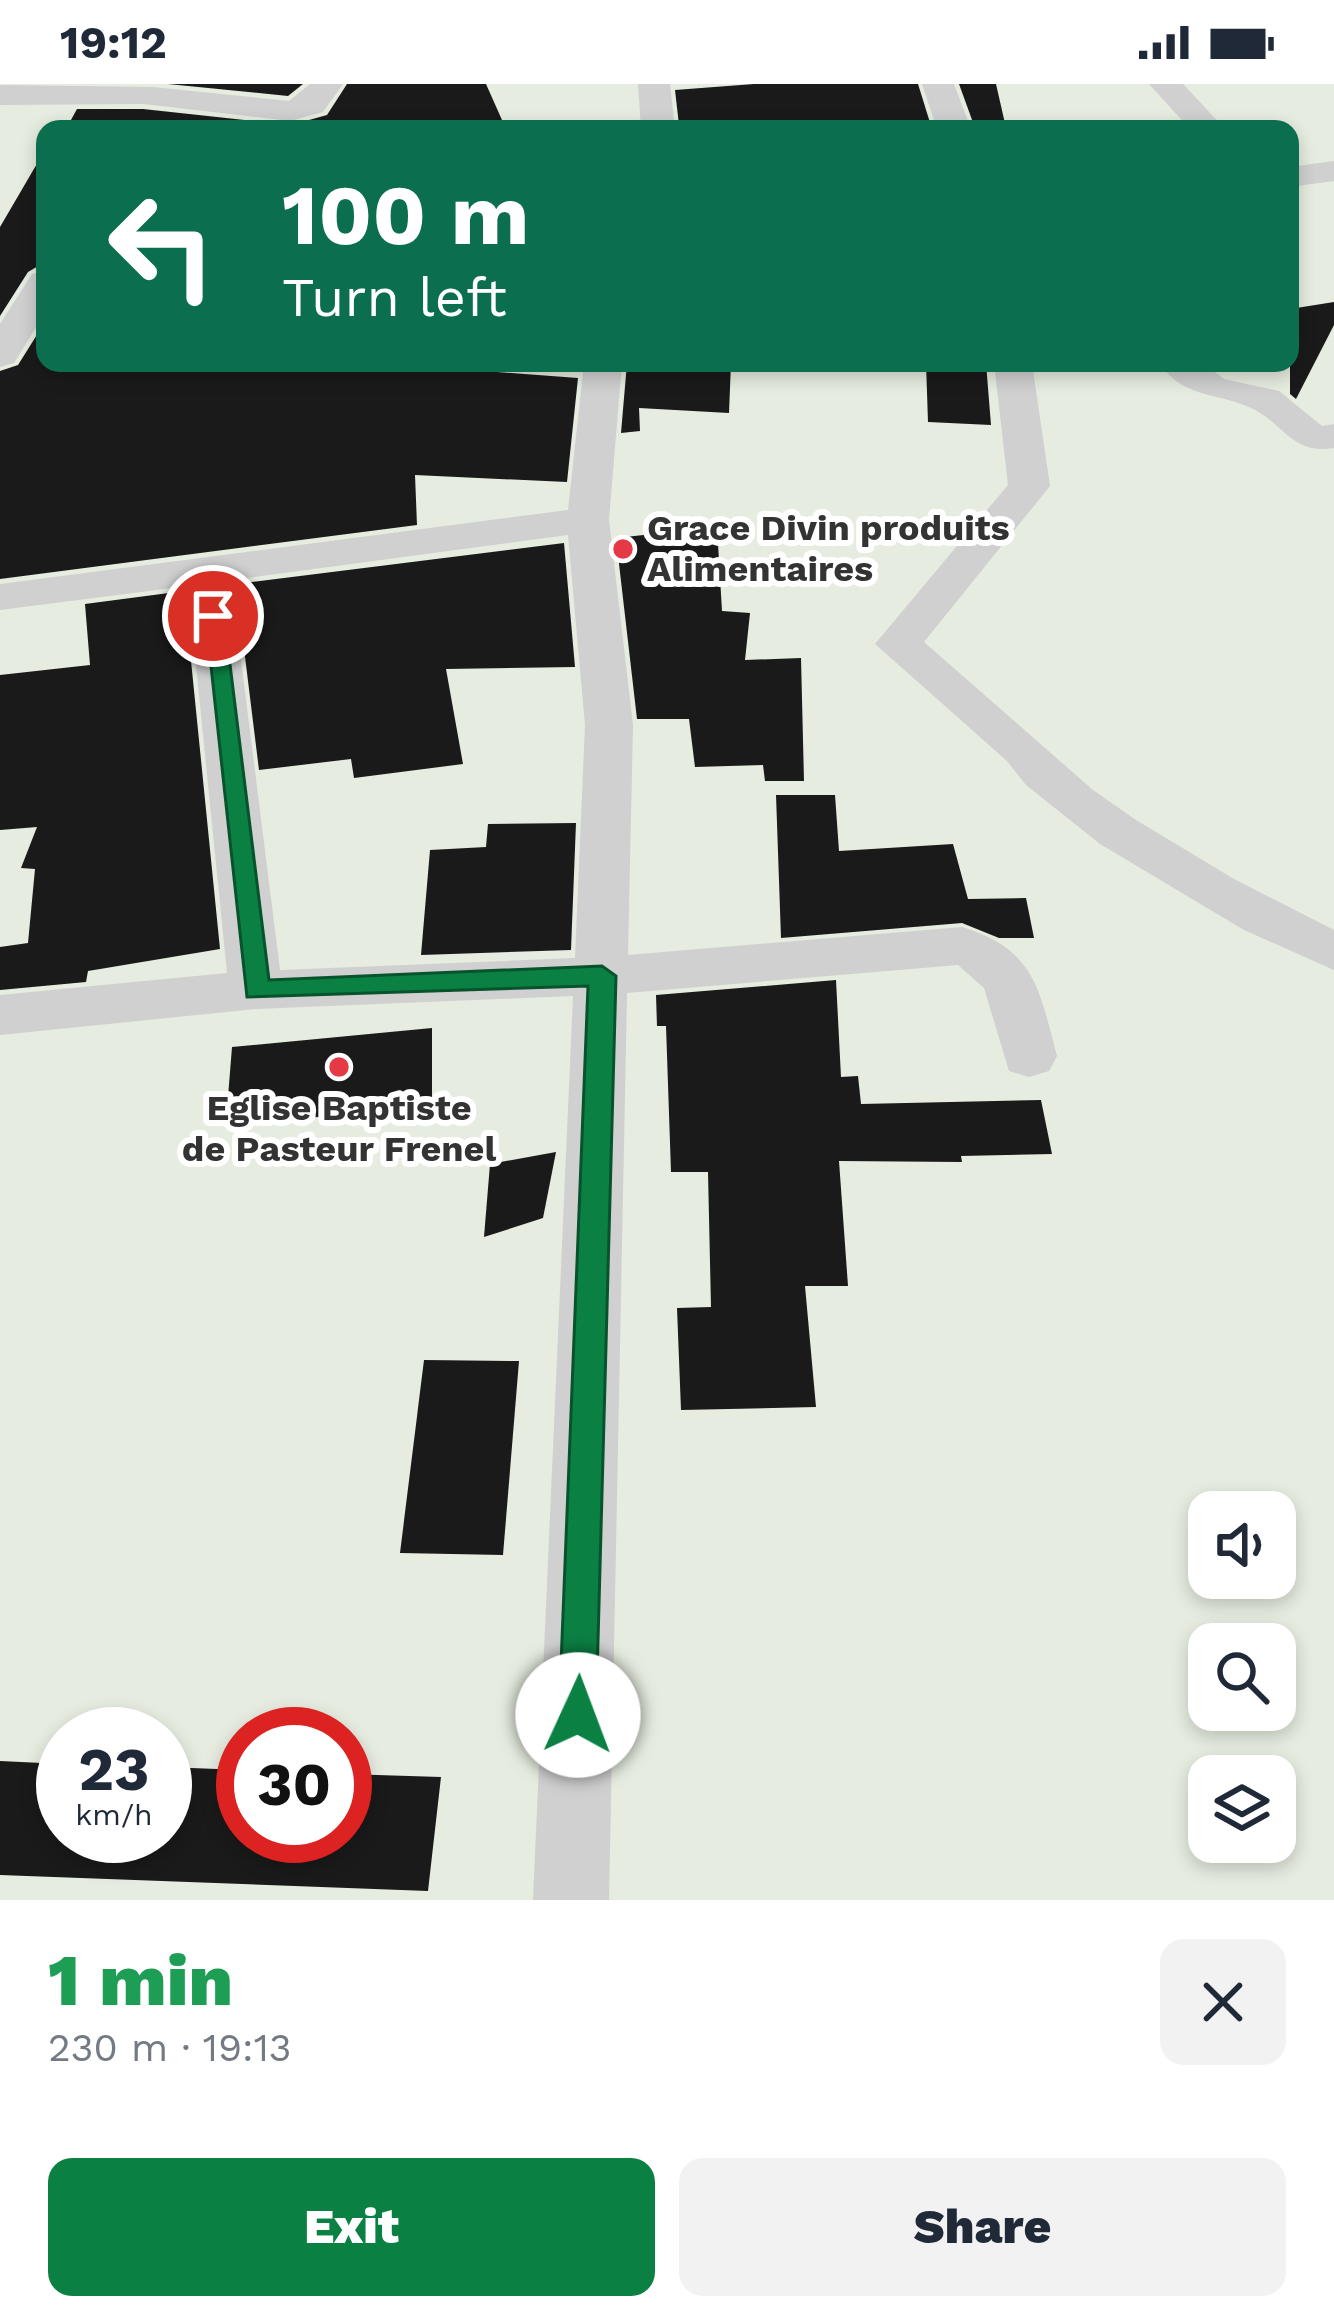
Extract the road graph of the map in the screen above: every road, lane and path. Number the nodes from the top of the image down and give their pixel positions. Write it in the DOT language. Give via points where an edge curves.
graph roads {
  1 [pos="327,84"];
  2 [pos="654,84"];
  3 [pos="938,84"];
  4 [pos="1165,84"];
  5 [pos="148,92"];
  6 [pos="0,95"];
  7 [pos="128,120"];
  8 [pos="657,120"];
  9 [pos="951,120"];
  10 [pos="1199,120"];
  11 [pos="1334,171"];
  12 [pos="1299,176"];
  13 [pos="36,303"];
  14 [pos="21,339"];
  15 [pos="602,372"];
  16 [pos="1014,372"];
  17 [pos="1190,372"];
  18 [pos="1334,436"];
  19 [pos="589,520"];
  20 [pos="208,569"];
  21 [pos="0,597"];
  22 [pos="1334,951"];
  23 [pos="602,976"];
  24 [pos="256,990"];
  25 [pos="0,1015"];
  26 [pos="1029,1057"];
  27 [pos="571,1900"];
  1 -- 5 [label="street" via="311,105 290,111"];
  2 -- 8 [label="street"];
  3 -- 9 [label="street"];
  4 -- 10 [label="street"];
  5 -- 6 [label="street"];
  5 -- 7 [label="street"];
  11 -- 12 [label="street"];
  13 -- 14 [label="street"];
  15 -- 19 [label="street"];
  16 -- 22 [label="street" via="1029,486 898,644 1100,817 1166,862"];
  17 -- 18 [label="street" via="1211,388 1265,399 1314,439"];
  19 -- 20 [label="street"];
  19 -- 23 [label="street" via="610,725"];
  20 -- 21 [label="street"];
  20 -- 24 [label="street"];
  23 -- 24 [label="street"];
  23 -- 26 [label="street" via="962,946 990,954 1006,975"];
  23 -- 27 [label="street"];
  24 -- 25 [label="street"];
}
